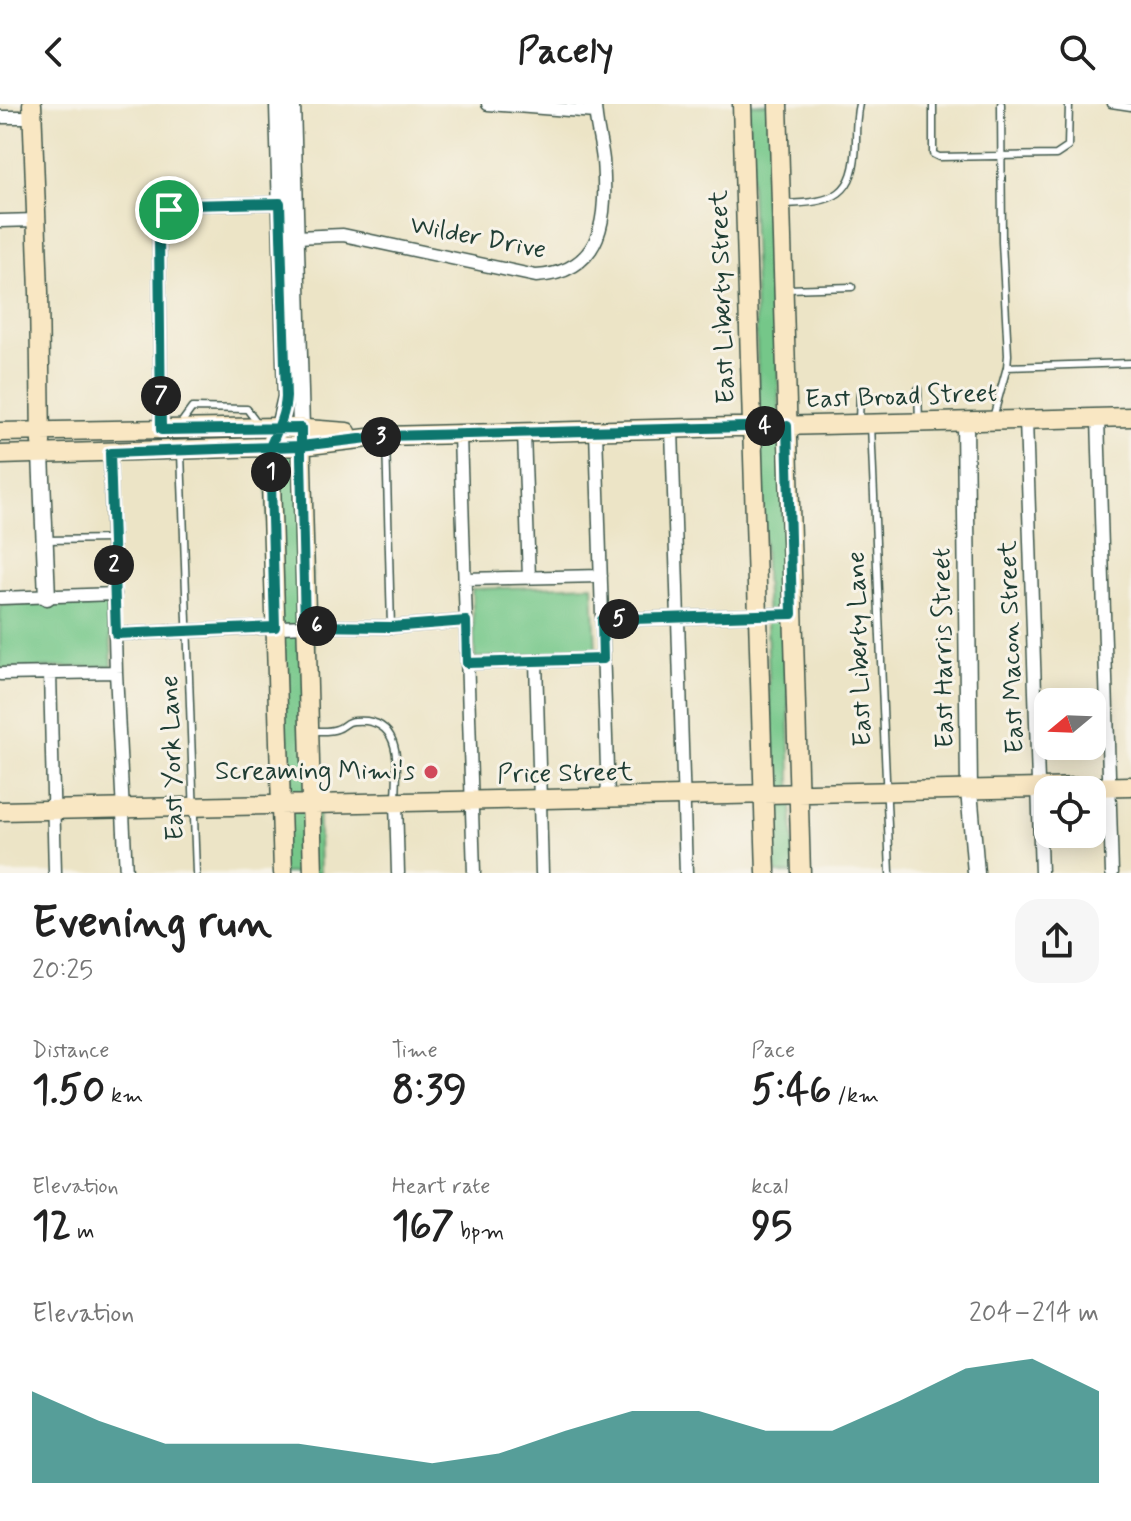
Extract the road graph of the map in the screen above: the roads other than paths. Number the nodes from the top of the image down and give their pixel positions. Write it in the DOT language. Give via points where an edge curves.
graph roads {
  1 [pos="278,104"];
  2 [pos="292,104"];
  3 [pos="488,104"];
  4 [pos="742,104"];
  5 [pos="778,104"];
  6 [pos="859,104"];
  7 [pos="933,104"];
  8 [pos="1001,104"];
  9 [pos="1069,104"];
  10 [pos="1111,104"];
  11 [pos="1131,107"];
  12 [pos="595,108"];
  13 [pos="32,110"];
  14 [pos="0,117"];
  15 [pos="1002,155"];
  16 [pos="288,203"];
  17 [pos="781,204"];
  18 [pos="36,220"];
  19 [pos="0,221"];
  20 [pos="296,237"];
  21 [pos="852,287"];
  22 [pos="783,289"];
  23 [pos="1131,363"];
  24 [pos="1007,367"];
  25 [pos="918,389"];
  26 [pos="860,392"];
  27 [pos="1131,417"];
  28 [pos="1098,418"];
  29 [pos="993,420"];
  30 [pos="1026,420"];
  31 [pos="965,421"];
  32 [pos="919,422"];
  33 [pos="865,424"];
  34 [pos="753,426"];
  35 [pos="787,426"];
  36 [pos="270,427"];
  37 [pos="672,429"];
  38 [pos="168,430"];
  39 [pos="41,431"];
  40 [pos="596,431"];
  41 [pos="0,432"];
  42 [pos="524,433"];
  43 [pos="460,435"];
  44 [pos="385,436"];
  45 [pos="301,437"];
  46 [pos="270,447"];
  47 [pos="181,451"];
  48 [pos="110,453"];
  49 [pos="41,454"];
  50 [pos="0,455"];
  51 [pos="114,539"];
  52 [pos="45,540"];
  53 [pos="601,576"];
  54 [pos="529,578"];
  55 [pos="465,579"];
  56 [pos="115,594"];
  57 [pos="47,597"];
  58 [pos="0,598"];
  59 [pos="792,614"];
  60 [pos="757,615"];
  61 [pos="678,617"];
  62 [pos="602,620"];
  63 [pos="466,621"];
  64 [pos="305,626"];
  65 [pos="275,627"];
  66 [pos="391,627"];
  67 [pos="189,629"];
  68 [pos="116,634"];
  69 [pos="603,659"];
  70 [pos="536,661"];
  71 [pos="467,663"];
  72 [pos="116,672"];
  73 [pos="50,673"];
  74 [pos="0,674"];
  75 [pos="308,731"];
  76 [pos="1038,776"];
  77 [pos="1131,786"];
  78 [pos="1106,787"];
  79 [pos="1110,787"];
  80 [pos="1034,788"];
  81 [pos="969,790"];
  82 [pos="886,792"];
  83 [pos="798,794"];
  84 [pos="764,796"];
  85 [pos="683,797"];
  86 [pos="608,799"];
  87 [pos="540,800"];
  88 [pos="396,802"];
  89 [pos="471,802"];
  90 [pos="310,803"];
  91 [pos="279,804"];
  92 [pos="194,806"];
  93 [pos="122,808"];
  94 [pos="53,810"];
  95 [pos="0,811"];
  96 [pos="1040,848"];
  97 [pos="55,873"];
  98 [pos="126,873"];
  99 [pos="196,873"];
  100 [pos="283,873"];
  101 [pos="313,873"];
  102 [pos="398,873"];
  103 [pos="474,873"];
  104 [pos="542,873"];
  105 [pos="686,873"];
  106 [pos="766,873"];
  107 [pos="801,873"];
  108 [pos="890,873"];
  109 [pos="976,873"];
  110 [pos="1041,873"];
  111 [pos="1112,873"];
  1 -- 16 [label="street"];
  2 -- 16 [label="street"];
  3 -- 12 [label="street"];
  4 -- 34 [label="main road, East Liberty Street"];
  5 -- 17 [label="main road"];
  6 -- 17 [label="lane" via="856,161 849,184 831,197"];
  7 -- 15 [label="lane" via="933,154"];
  8 -- 15 [label="lane"];
  9 -- 15 [label="lane" via="1068,147 1056,155"];
  10 -- 11 [label="lane"];
  12 -- 20 [label="street, Wilder Drive" via="603,159 601,228 587,257 573,268 536,276 343,235"];
  13 -- 14 [label="street"];
  13 -- 18 [label="main road"];
  15 -- 24 [label="lane"];
  16 -- 20 [label="street"];
  16 -- 36 [label="street" via="286,397 285,409"];
  16 -- 38 [label="street" via="188,205 164,215 159,234"];
  17 -- 22 [label="main road"];
  18 -- 19 [label="street"];
  18 -- 39 [label="main road"];
  20 -- 45 [label="street"];
  21 -- 22 [label="lane"];
  22 -- 35 [label="main road"];
  23 -- 24 [label="lane"];
  24 -- 29 [label="lane"];
  25 -- 32 [label="lane"];
  26 -- 33 [label="lane, East Liberty Lane"];
  27 -- 28 [label="main road, East Broad Street"];
  28 -- 30 [label="main road, East Broad Street"];
  28 -- 79 [label="street"];
  29 -- 30 [label="main road, East Broad Street"];
  29 -- 31 [label="main road, East Broad Street"];
  30 -- 76 [label="street, East Macon Street"];
  31 -- 32 [label="main road, East Broad Street"];
  31 -- 81 [label="street, East Harris Street"];
  32 -- 33 [label="main road, East Broad Street"];
  33 -- 35 [label="main road, East Broad Street"];
  33 -- 82 [label="lane, East Liberty Lane"];
  34 -- 35 [label="main road, East Broad Street"];
  34 -- 37 [label="main road, East Broad Street"];
  34 -- 60 [label="main road, East Liberty Street"];
  35 -- 59 [label="main road"];
  36 -- 38 [label="main road, East Broad Street"];
  36 -- 45 [label="main road, East Broad Street"];
  36 -- 46 [label="main road"];
  37 -- 40 [label="main road, East Broad Street"];
  37 -- 61 [label="street"];
  38 -- 39 [label="main road, East Broad Street"];
  39 -- 41 [label="main road, East Broad Street"];
  39 -- 49 [label="main road"];
  40 -- 42 [label="main road, East Broad Street"];
  40 -- 53 [label="street"];
  42 -- 43 [label="main road, East Broad Street"];
  42 -- 54 [label="street"];
  43 -- 44 [label="main road, East Broad Street"];
  43 -- 55 [label="street"];
  44 -- 45 [label="main road, East Broad Street"];
  44 -- 66 [label="lane"];
  45 -- 46 [label="main road, East Broad Street"];
  45 -- 64 [label="main road"];
  46 -- 47 [label="main road, East Broad Street"];
  46 -- 65 [label="main road"];
  47 -- 48 [label="main road, East Broad Street"];
  47 -- 67 [label="lane, East York Lane"];
  48 -- 49 [label="main road, East Broad Street"];
  48 -- 51 [label="street"];
  49 -- 50 [label="main road, East Broad Street"];
  49 -- 52 [label="street"];
  51 -- 52 [label="lane"];
  51 -- 56 [label="street"];
  52 -- 57 [label="street"];
  53 -- 54 [label="street"];
  53 -- 62 [label="street"];
  54 -- 55 [label="street"];
  55 -- 63 [label="street"];
  56 -- 57 [label="street"];
  56 -- 68 [label="street"];
  57 -- 58 [label="street"];
  59 -- 60 [label="street"];
  59 -- 83 [label="main road"];
  60 -- 61 [label="street"];
  60 -- 84 [label="main road, East Liberty Street"];
  61 -- 62 [label="street"];
  61 -- 85 [label="street"];
  62 -- 69 [label="street"];
  63 -- 66 [label="street"];
  63 -- 71 [label="street"];
  64 -- 65 [label="street"];
  64 -- 66 [label="street"];
  64 -- 75 [label="main road"];
  65 -- 67 [label="street"];
  65 -- 91 [label="main road"];
  67 -- 68 [label="street"];
  67 -- 92 [label="lane, East York Lane"];
  68 -- 72 [label="street"];
  69 -- 70 [label="street"];
  69 -- 86 [label="street"];
  70 -- 71 [label="street"];
  70 -- 87 [label="street"];
  71 -- 89 [label="street"];
  72 -- 73 [label="street"];
  72 -- 93 [label="street"];
  73 -- 74 [label="street"];
  73 -- 94 [label="street"];
  75 -- 88 [label="lane" via="335,730 354,721 382,724 397,760"];
  75 -- 90 [label="main road"];
  77 -- 79 [label="main road, Price Street"];
  78 -- 79 [label="main road, Price Street"];
  79 -- 111 [label="street"];
  80 -- 81 [label="main road, Price Street"];
  81 -- 82 [label="main road, Price Street"];
  81 -- 109 [label="street, East Harris Street"];
  82 -- 83 [label="main road, Price Street"];
  82 -- 108 [label="lane, East Liberty Lane"];
  83 -- 84 [label="main road, Price Street"];
  83 -- 107 [label="main road"];
  84 -- 85 [label="main road, Price Street"];
  84 -- 106 [label="main road, East Liberty Street"];
  85 -- 86 [label="main road, Price Street"];
  85 -- 105 [label="street"];
  86 -- 87 [label="main road, Price Street"];
  87 -- 89 [label="main road, Price Street"];
  87 -- 104 [label="street"];
  88 -- 89 [label="main road, Price Street"];
  88 -- 90 [label="main road, Price Street"];
  88 -- 102 [label="street"];
  89 -- 103 [label="street"];
  90 -- 91 [label="main road, Price Street"];
  90 -- 101 [label="main road"];
  91 -- 92 [label="main road, Price Street"];
  91 -- 100 [label="main road"];
  92 -- 93 [label="main road, Price Street"];
  92 -- 99 [label="lane, East York Lane"];
  93 -- 94 [label="main road, Price Street"];
  93 -- 98 [label="street"];
  94 -- 95 [label="main road, Price Street"];
  94 -- 97 [label="street"];
  96 -- 110 [label="street, East Macon Street"];
}
